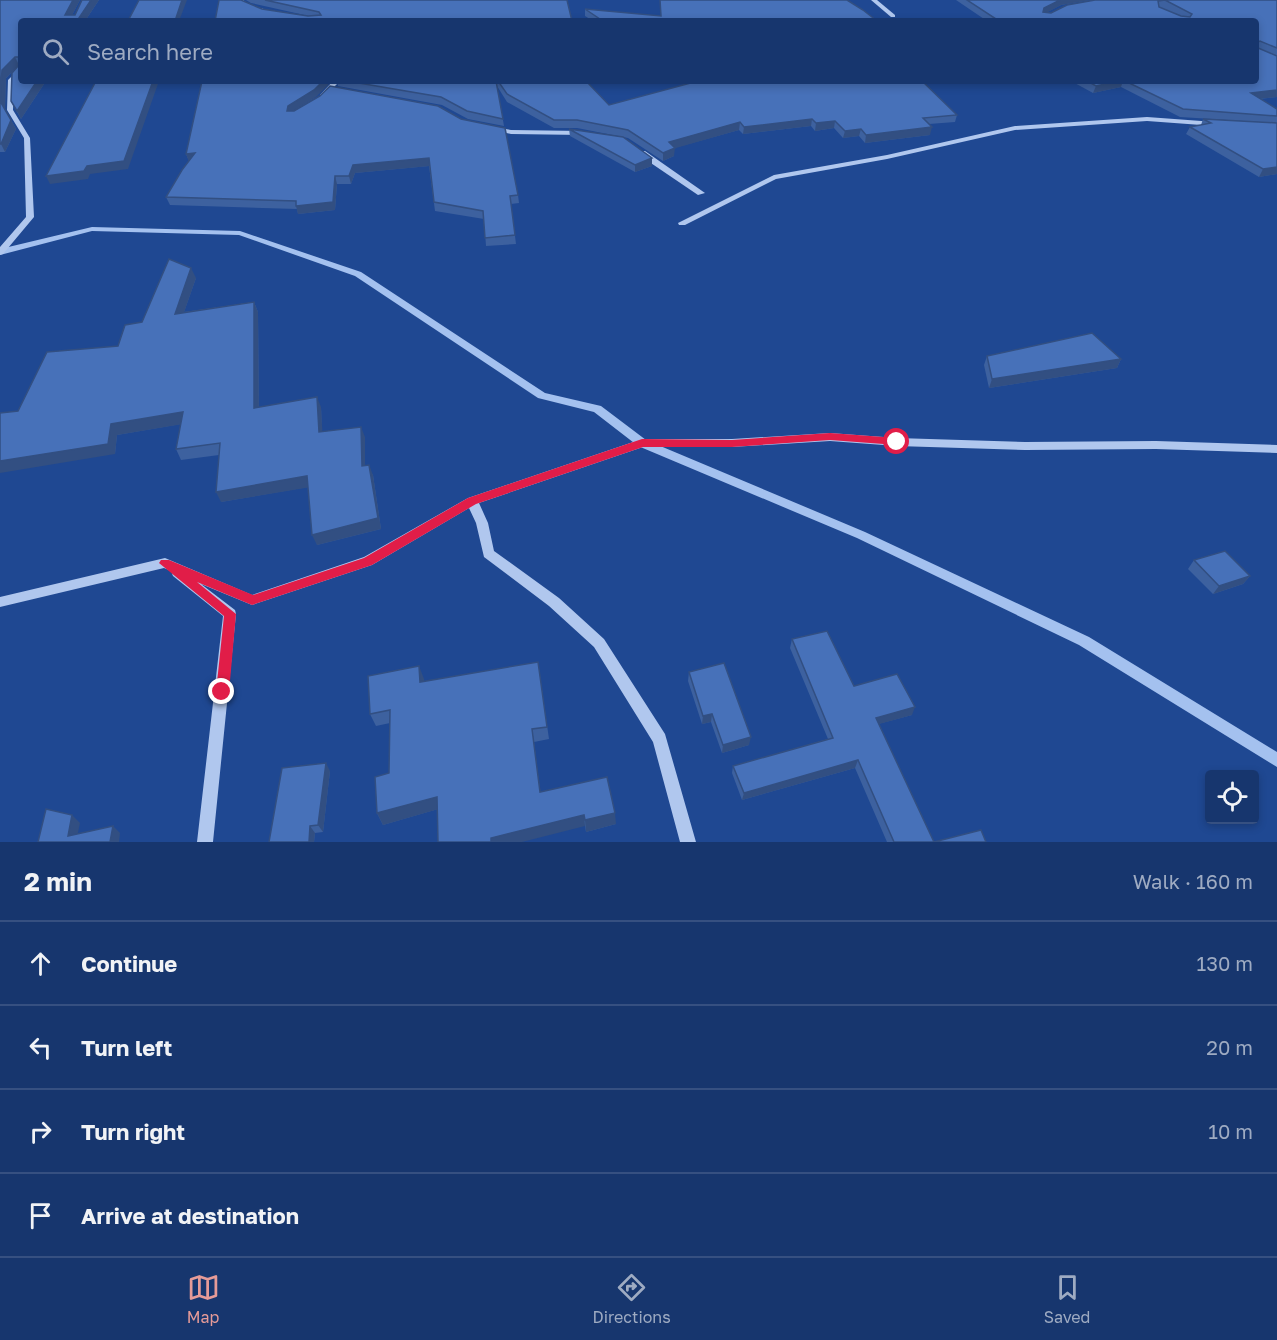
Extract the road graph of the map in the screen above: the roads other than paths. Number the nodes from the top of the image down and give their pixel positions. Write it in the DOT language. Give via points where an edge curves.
graph roads {
  1 [pos="240,0"];
  2 [pos="874,0"];
  3 [pos="291,16"];
  4 [pos="893,16"];
  5 [pos="18,72"];
  6 [pos="334,84"];
  7 [pos="329,88"];
  8 [pos="340,91"];
  9 [pos="319,100"];
  10 [pos="1229,125"];
  11 [pos="484,127"];
  12 [pos="596,136"];
  13 [pos="635,148"];
  14 [pos="701,193"];
  15 [pos="682,223"];
  16 [pos="0,252"];
  17 [pos="1277,449"];
  18 [pos="472,501"];
  19 [pos="165,563"];
  20 [pos="0,602"];
  21 [pos="205,842"];
  22 [pos="688,842"];
  1 -- 3 [label="street" via="248,6"];
  2 -- 4 [label="street"];
  5 -- 16 [label="street" via="11,80 10,110 27,138 30,217"];
  6 -- 7 [label="street"];
  7 -- 8 [label="street"];
  7 -- 9 [label="street"];
  10 -- 15 [label="street" via="1147,119 1015,128 774,177"];
  11 -- 12 [label="street"];
  13 -- 14 [label="street"];
  17 -- 18 [label="street" via="1014,446 830,436 732,443 642,443"];
  18 -- 19 [label="street" via="368,561 252,600"];
  18 -- 22 [label="street" via="488,554 554,602 599,643 660,739"];
  19 -- 20 [label="street"];
  19 -- 21 [label="street" via="230,614"];
}
